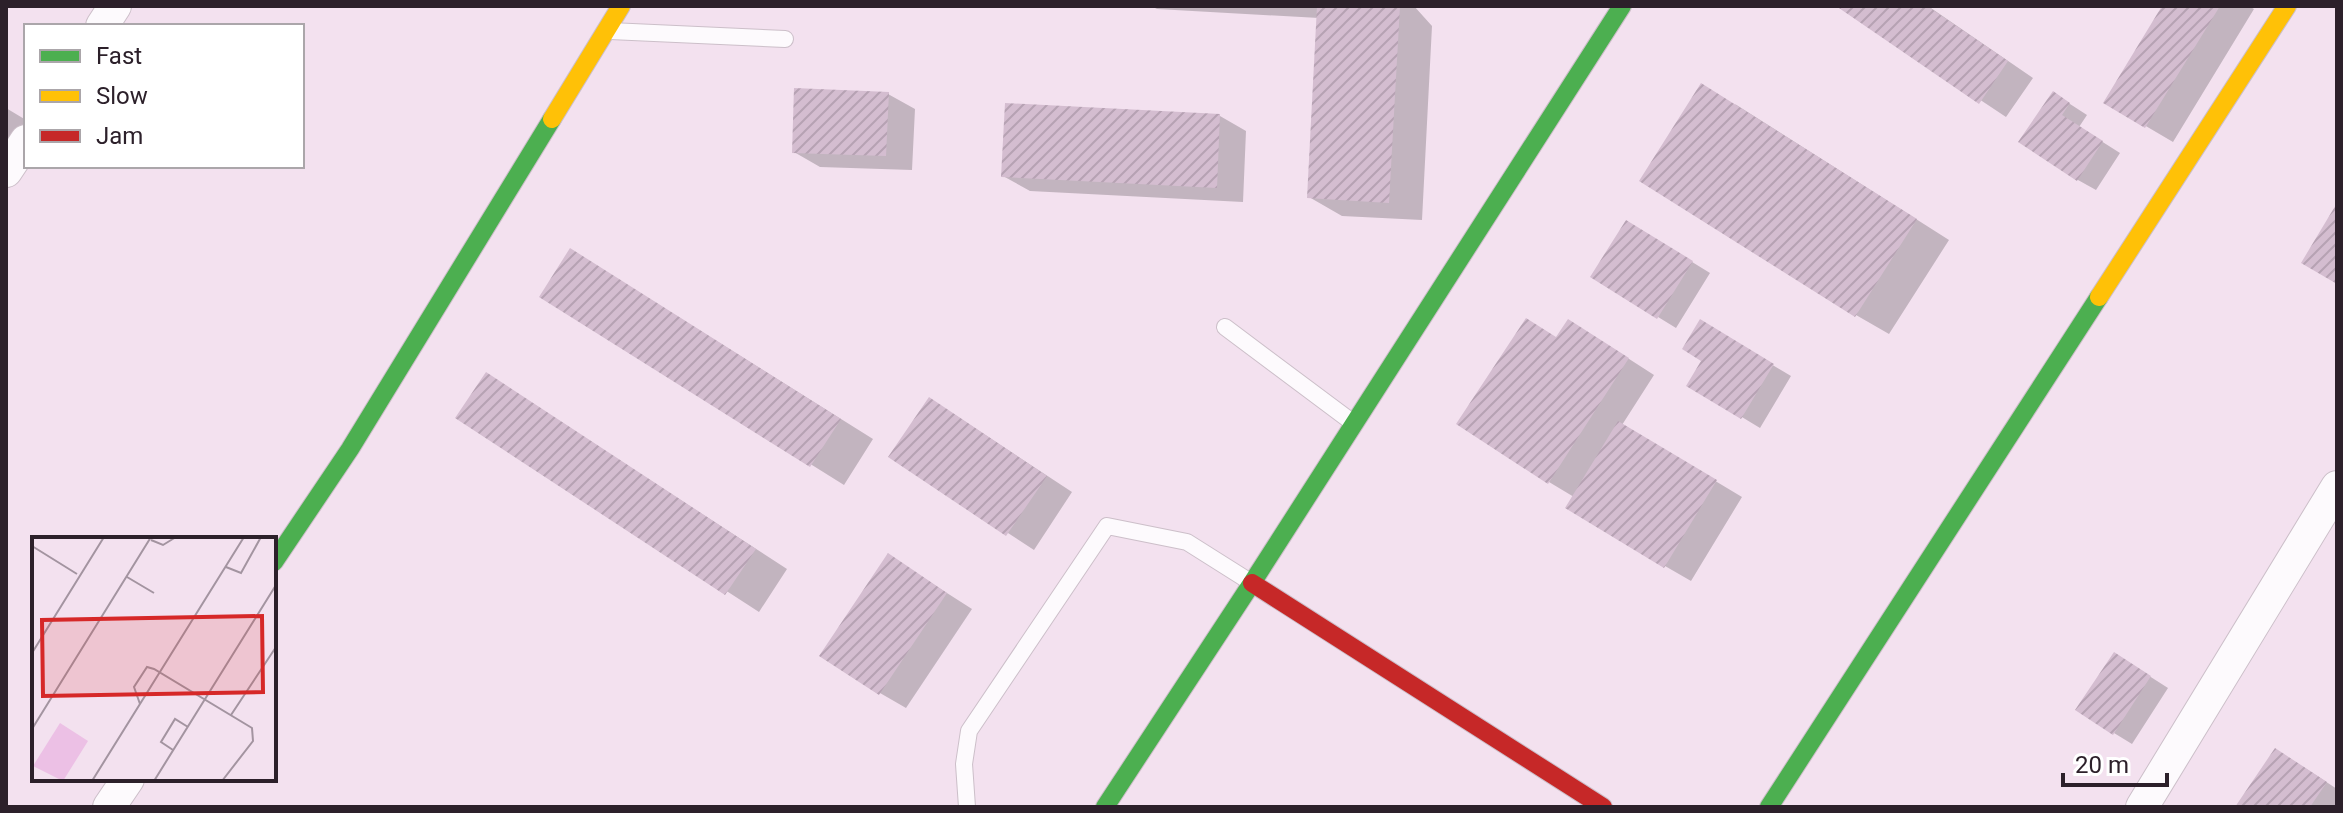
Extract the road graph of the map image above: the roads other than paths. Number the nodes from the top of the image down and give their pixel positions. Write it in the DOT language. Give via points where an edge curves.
graph roads {
  1 [pos="115,6"];
  2 [pos="621,6"];
  3 [pos="1622,6"];
  4 [pos="2287,6"];
  5 [pos="103,24"];
  6 [pos="604,31"];
  7 [pos="785,39"];
  8 [pos="24,144"];
  9 [pos="6,171"];
  10 [pos="1225,327"];
  11 [pos="1354,423"];
  12 [pos="2337,487"];
  13 [pos="276,559"];
  14 [pos="1252,583"];
  15 [pos="127,781"];
  16 [pos="109,807"];
  17 [pos="967,807"];
  18 [pos="1105,807"];
  19 [pos="1603,807"];
  20 [pos="1769,807"];
  21 [pos="2142,807"];
  1 -- 5 [label="street"];
  2 -- 6 [label="street"];
  3 -- 11 [label="street"];
  4 -- 20 [label="street"];
  6 -- 7 [label="lane"];
  6 -- 13 [label="street" via="350,449"];
  8 -- 9 [label="street"];
  10 -- 11 [label="lane"];
  11 -- 14 [label="street"];
  12 -- 21 [label="street"];
  14 -- 17 [label="lane" via="1187,542 1107,526 969,731 964,764"];
  14 -- 18 [label="street"];
  14 -- 19 [label="street"];
  15 -- 16 [label="street"];
}
